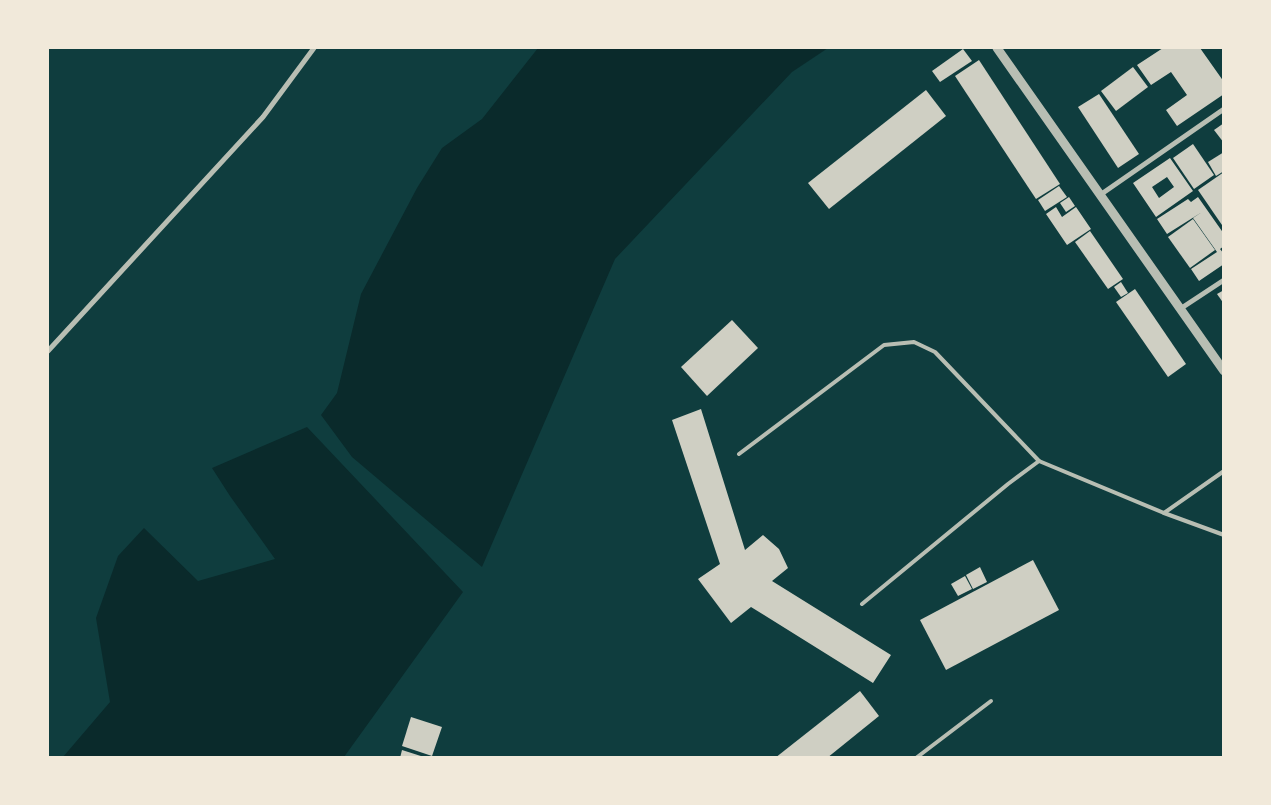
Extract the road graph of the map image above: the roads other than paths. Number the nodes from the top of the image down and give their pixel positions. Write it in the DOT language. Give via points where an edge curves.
graph roads {
  1 [pos="314,48"];
  2 [pos="997,48"];
  3 [pos="1224,109"];
  4 [pos="1100,196"];
  5 [pos="1224,280"];
  6 [pos="1180,310"];
  7 [pos="48,352"];
  8 [pos="1224,371"];
  9 [pos="739,454"];
  10 [pos="1039,461"];
  11 [pos="1224,471"];
  12 [pos="1164,513"];
  13 [pos="1224,535"];
  14 [pos="862,604"];
  15 [pos="991,701"];
  16 [pos="916,758"];
  1 -- 7 [label="street" via="262,117"];
  2 -- 4 [label="street"];
  3 -- 4 [label="street"];
  4 -- 6 [label="street"];
  5 -- 6 [label="street"];
  6 -- 8 [label="street"];
  9 -- 10 [label="lane" via="884,345 914,342 935,352"];
  10 -- 12 [label="lane"];
  10 -- 14 [label="lane"];
  11 -- 12 [label="lane"];
  12 -- 13 [label="lane"];
  15 -- 16 [label="lane"];
}
